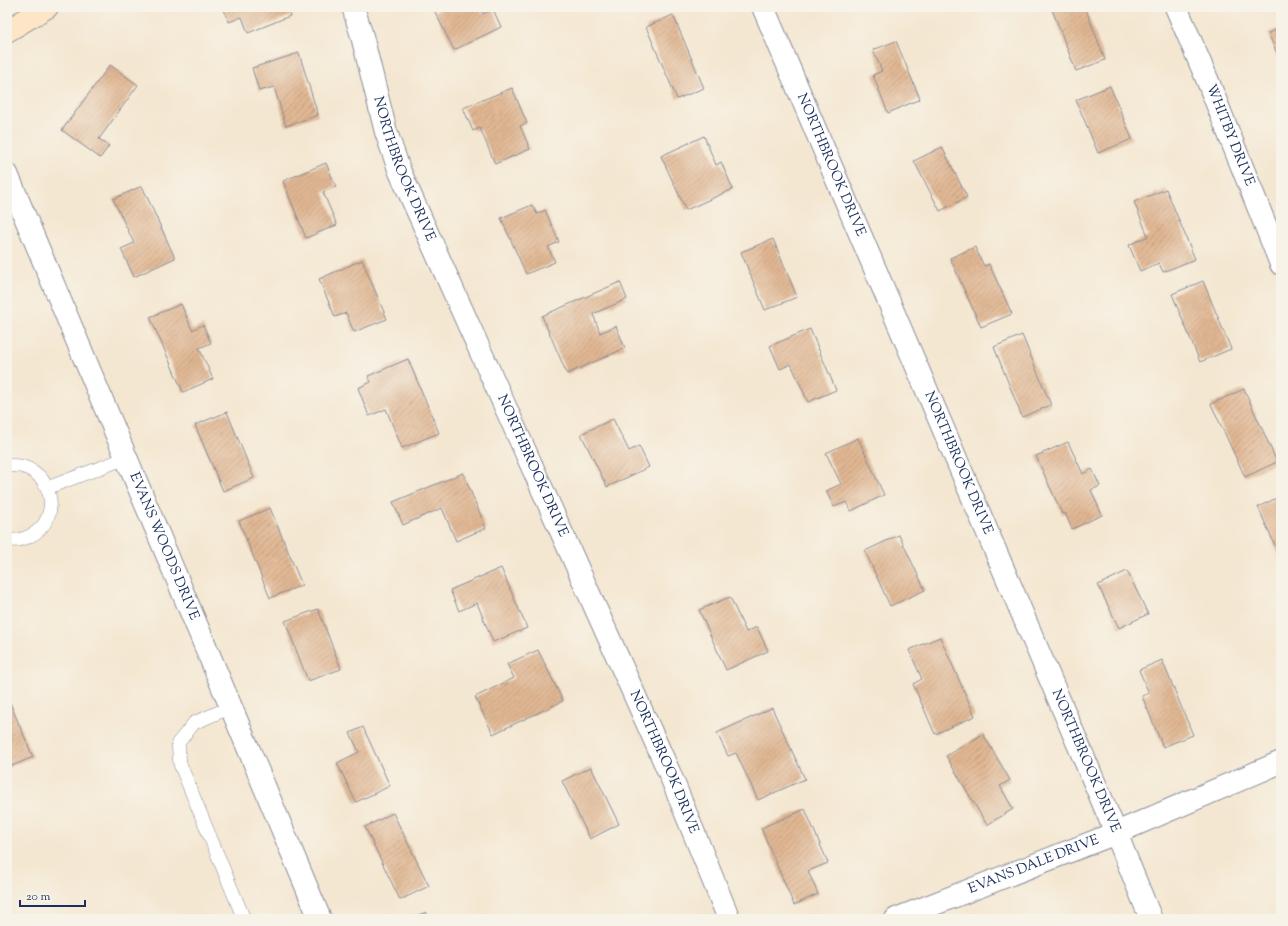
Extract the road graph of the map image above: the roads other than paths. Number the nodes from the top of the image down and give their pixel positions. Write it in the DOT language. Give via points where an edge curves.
graph roads {
  1 [pos="47,7"];
  2 [pos="353,7"];
  3 [pos="763,7"];
  4 [pos="1176,7"];
  5 [pos="7,31"];
  6 [pos="7,174"];
  7 [pos="1281,264"];
  8 [pos="126,458"];
  9 [pos="7,466"];
  10 [pos="47,488"];
  11 [pos="7,540"];
  12 [pos="230,707"];
  13 [pos="1281,762"];
  14 [pos="1116,833"];
  15 [pos="244,919"];
  16 [pos="320,919"];
  17 [pos="729,919"];
  18 [pos="896,919"];
  19 [pos="1151,919"];
  1 -- 5 [label="street"];
  2 -- 17 [label="street, NORTHBROOK DRIVE" via="386,132 400,172 669,772"];
  3 -- 14 [label="street, NORTHBROOK DRIVE"];
  4 -- 7 [label="street, WHITBY DRIVE"];
  6 -- 8 [label="street, EVANS WOODS DRIVE"];
  8 -- 10 [label="lane"];
  8 -- 12 [label="street, EVANS WOODS DRIVE"];
  9 -- 10 [label="lane" via="24,467 33,471"];
  10 -- 11 [label="lane" via="50,509 41,528 23,539"];
  12 -- 15 [label="lane" via="194,723 178,742 180,764"];
  12 -- 16 [label="street, EVANS WOODS DRIVE"];
  13 -- 14 [label="street, EVANS DALE DRIVE"];
  14 -- 18 [label="street, EVANS DALE DRIVE"];
  14 -- 19 [label="street, NORTHBROOK DRIVE"];
}
